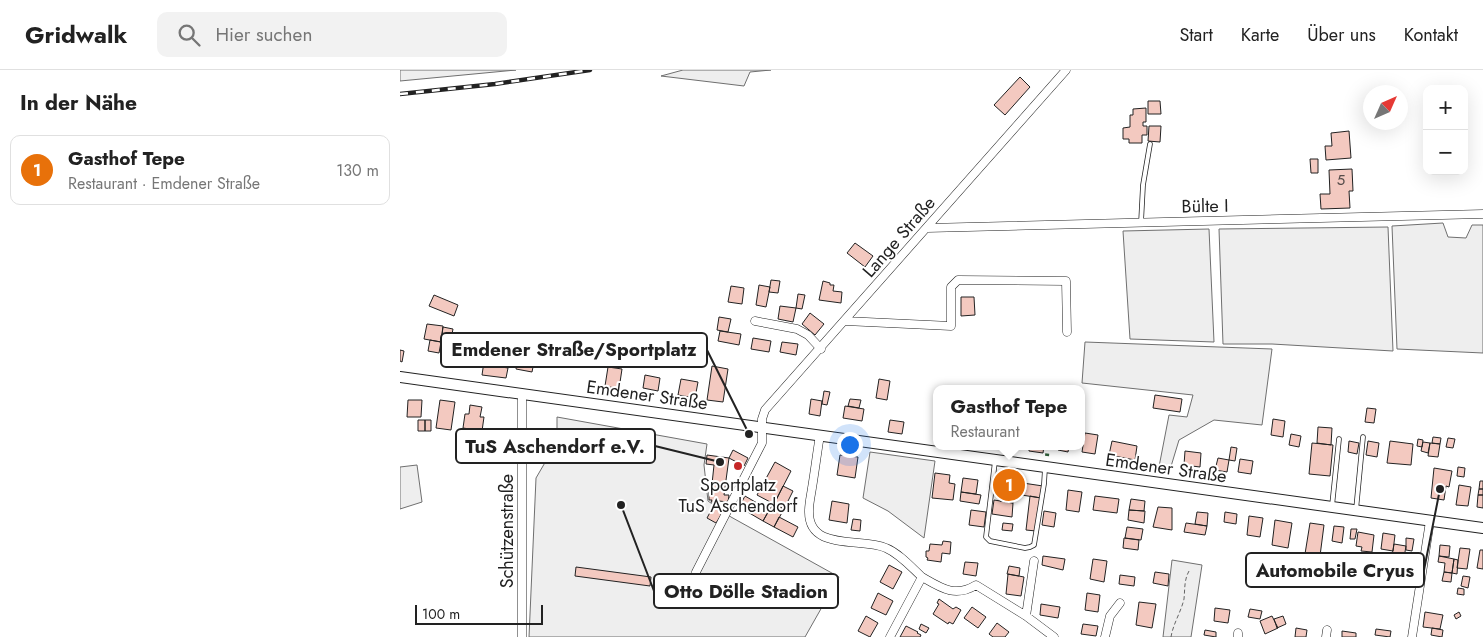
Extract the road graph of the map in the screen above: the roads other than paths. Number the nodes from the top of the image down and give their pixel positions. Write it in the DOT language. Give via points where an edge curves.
graph roads {
  1 [pos="1066,70"];
  2 [pos="1150,144"];
  3 [pos="1483,214"];
  4 [pos="1141,223"];
  5 [pos="927,228"];
  6 [pos="755,321"];
  7 [pos="845,321"];
  8 [pos="1067,332"];
  9 [pos="821,349"];
  10 [pos="400,378"];
  11 [pos="522,395"];
  12 [pos="762,427"];
  13 [pos="820,435"];
  14 [pos="1363,438"];
  15 [pos="1339,439"];
  16 [pos="995,460"];
  17 [pos="1045,468"];
  18 [pos="1332,508"];
  19 [pos="1356,511"];
  20 [pos="1430,521"];
  21 [pos="1483,528"];
  22 [pos="1034,561"];
  23 [pos="696,572"];
  24 [pos="922,577"];
  25 [pos="1120,603"];
  26 [pos="1026,616"];
  27 [pos="522,637"];
  28 [pos="890,637"];
  29 [pos="1054,637"];
  30 [pos="1105,637"];
  31 [pos="1412,637"];
  1 -- 5 [label="street, Lange Straße"];
  2 -- 4 [label="lane"];
  3 -- 4 [label="street, Bülte I"];
  4 -- 5 [label="street, Bülte I"];
  5 -- 7 [label="street, Lange Straße"];
  6 -- 9 [label="street" via="797,329"];
  7 -- 8 [label="street" via="951,326 951,287 958,280 1066,281"];
  7 -- 9 [label="street, Lange Straße"];
  9 -- 12 [label="street, Lange Straße" via="765,410"];
  10 -- 11 [label="street, Emdener Straße"];
  11 -- 12 [label="street, Emdener Straße"];
  11 -- 27 [label="street, Schützenstraße"];
  12 -- 13 [label="street, Emdener Straße"];
  12 -- 23 [label="street" via="762,443"];
  13 -- 16 [label="street, Emdener Straße"];
  13 -- 24 [label="street" via="809,512 812,526 819,534 835,541 886,548"];
  14 -- 19 [label="lane"];
  15 -- 18 [label="lane"];
  16 -- 17 [label="street, Emdener Straße"];
  16 -- 17 [label="lane" via="986,537 990,541 1025,548 1034,545"];
  17 -- 18 [label="street, Emdener Straße"];
  18 -- 19 [label="street, Emdener Straße"];
  19 -- 20 [label="street, Emdener Straße"];
  20 -- 21 [label="street, Emdener Straße"];
  20 -- 31 [label="street"];
  22 -- 26 [label="street"];
  24 -- 26 [label="street" via="943,589 956,592 976,585"];
  24 -- 28 [label="street"];
  25 -- 30 [label="street" via="1110,616"];
  26 -- 29 [label="street"];
}
